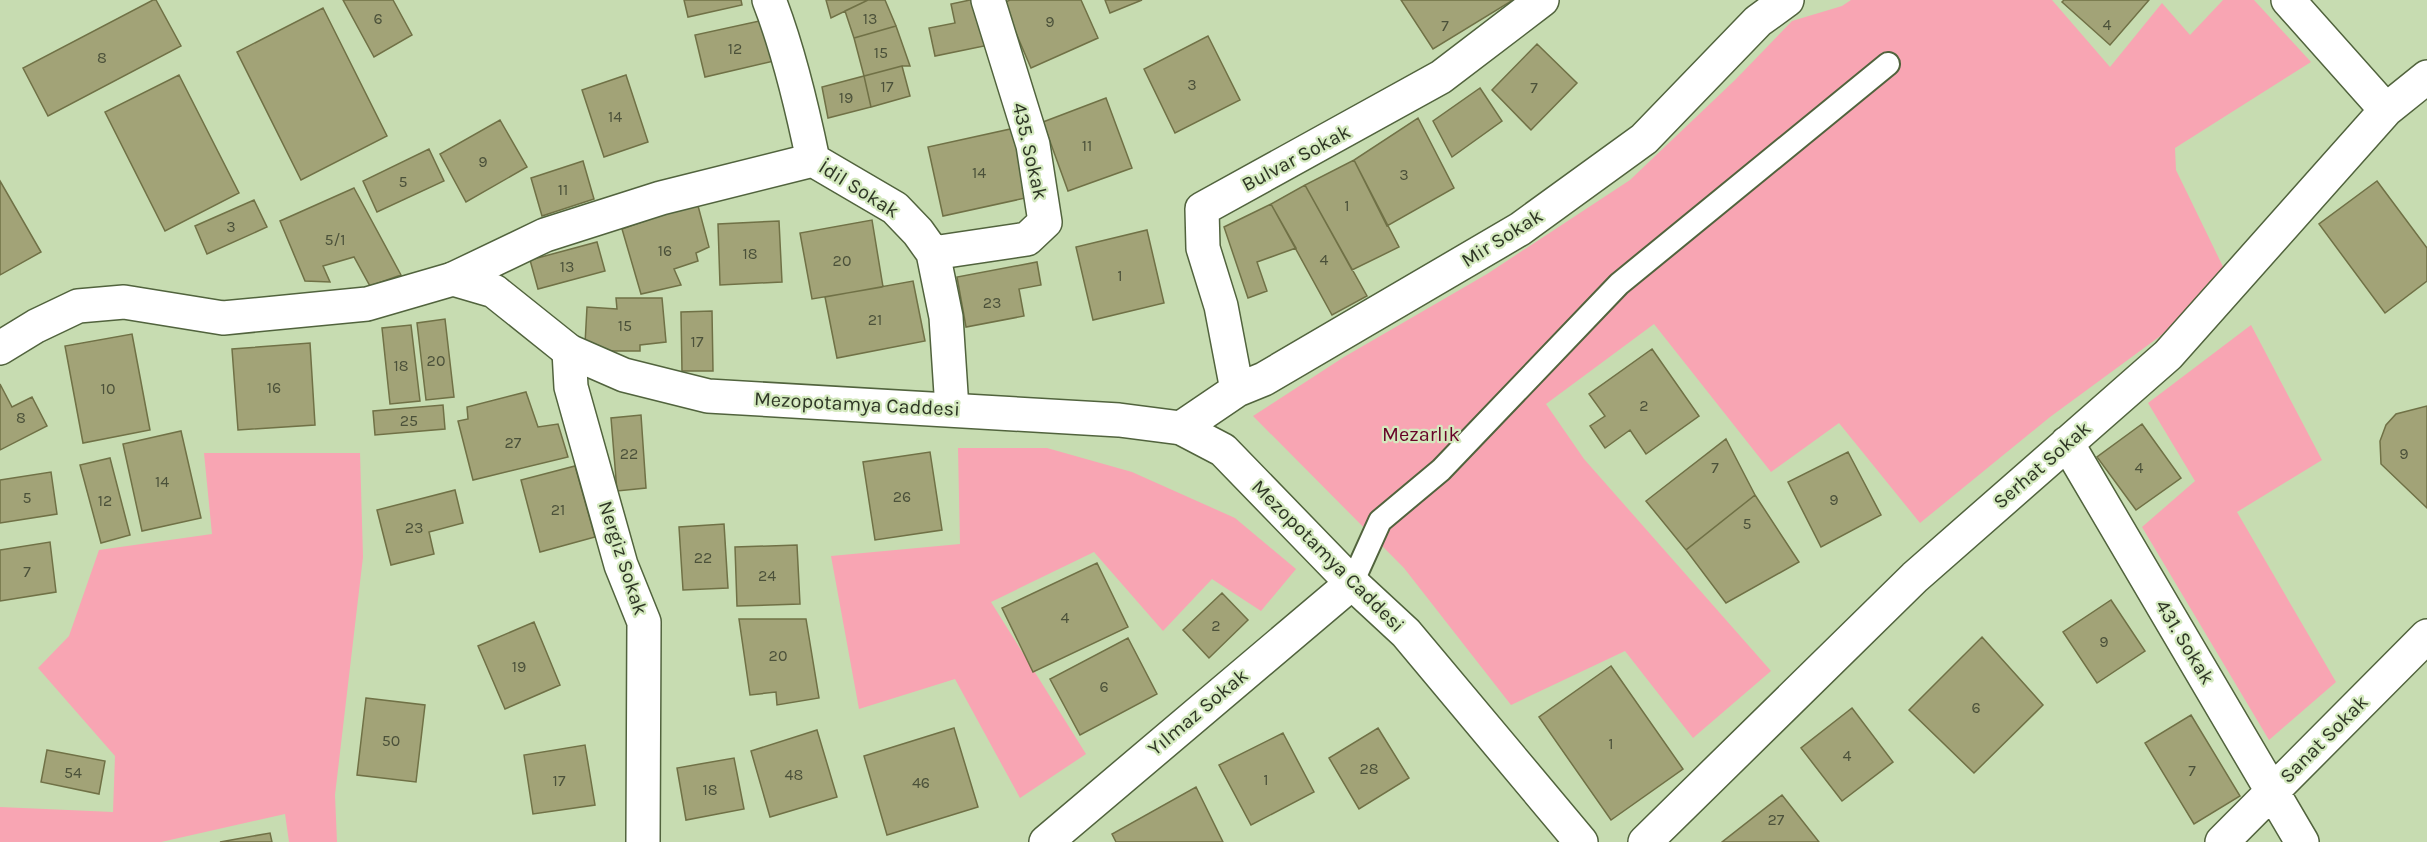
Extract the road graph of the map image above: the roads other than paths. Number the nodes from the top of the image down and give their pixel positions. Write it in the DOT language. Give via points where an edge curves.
graph roads {
  1 [pos="770,0"];
  2 [pos="988,0"];
  3 [pos="1542,0"];
  4 [pos="1787,0"];
  5 [pos="2288,0"];
  6 [pos="1887,64"];
  7 [pos="2427,77"];
  8 [pos="2386,110"];
  9 [pos="813,160"];
  10 [pos="933,253"];
  11 [pos="453,279"];
  12 [pos="0,348"];
  13 [pos="569,351"];
  14 [pos="1237,390"];
  15 [pos="952,409"];
  16 [pos="1181,428"];
  17 [pos="2067,443"];
  18 [pos="1352,583"];
  19 [pos="2427,636"];
  20 [pos="2273,789"];
  21 [pos="643,842"];
  22 [pos="1046,842"];
  23 [pos="1581,842"];
  24 [pos="1645,842"];
  25 [pos="2222,842"];
  26 [pos="2302,842"];
  1 -- 9 [label="street, İdil Sokak"];
  2 -- 10 [label="street, 435. Sokak" via="1033,145 1046,222 1027,239"];
  3 -- 14 [label="street, Bulvar Sokak" via="1441,77 1202,208 1203,248 1221,306"];
  4 -- 14 [label="street, Mir Sokak" via="1758,21 1644,139 1520,230 1264,379"];
  5 -- 8 [label="street"];
  6 -- 18 [label="lane" via="1619,284 1441,470 1380,521"];
  7 -- 8 [label="street, Serhat Sokak"];
  8 -- 17 [label="street, Serhat Sokak" via="2168,355"];
  9 -- 10 [label="street, İdil Sokak" via="895,208"];
  9 -- 11 [label="street" via="661,198 545,235"];
  10 -- 15 [label="street, İdil Sokak" via="946,317"];
  11 -- 12 [label="street" via="367,304 222,318 124,302 78,306"];
  11 -- 13 [label="street, Mezopotamya Caddesi" via="494,291"];
  13 -- 15 [label="street, Mezopotamya Caddesi" via="624,375 708,396"];
  13 -- 21 [label="street, Nergiz Sokak" via="571,387 621,565 644,622"];
  14 -- 16 [label="street, Mir Sokak"];
  15 -- 16 [label="street, Mezopotamya Caddesi"];
  16 -- 18 [label="street, Mezopotamya Caddesi" via="1223,450"];
  17 -- 20 [label="street, 431. Sokak"];
  17 -- 24 [label="street, Serhat Sokak" via="1915,577"];
  18 -- 22 [label="street, Yılmaz Sokak"];
  18 -- 23 [label="street, Mezopotamya Caddesi" via="1406,633"];
  19 -- 20 [label="street, Sanat Sokak"];
  20 -- 25 [label="street, Sanat Sokak"];
  20 -- 26 [label="street, 431. Sokak"];
}
